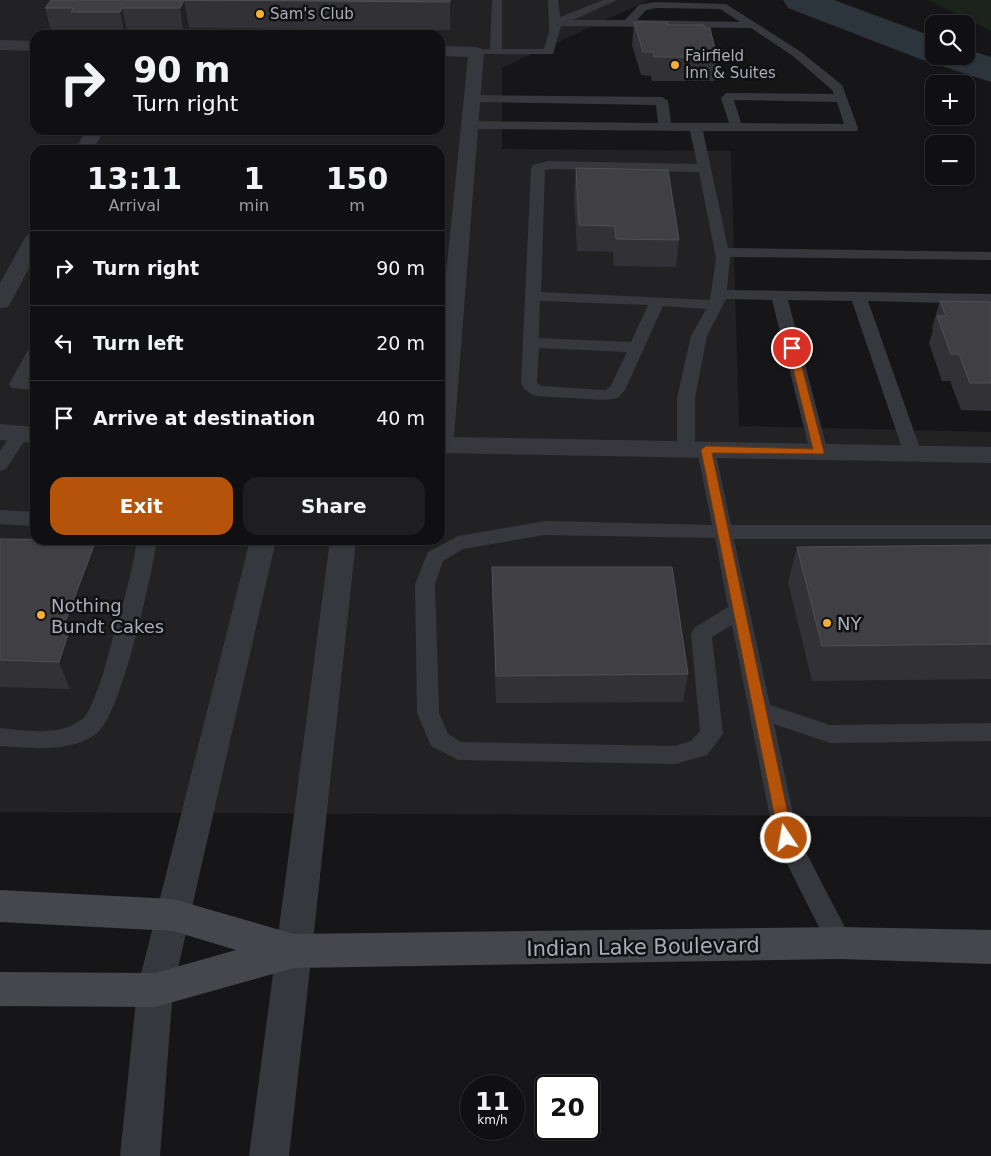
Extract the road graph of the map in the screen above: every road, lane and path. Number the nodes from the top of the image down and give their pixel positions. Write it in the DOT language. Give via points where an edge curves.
graph roads {
  1 [pos="497,0"];
  2 [pos="553,0"];
  3 [pos="612,0"];
  4 [pos="554,23"];
  5 [pos="628,24"];
  6 [pos="754,25"];
  7 [pos="0,45"];
  8 [pos="30,46"];
  9 [pos="445,51"];
  10 [pos="476,52"];
  11 [pos="496,52"];
  12 [pos="472,98"];
  13 [pos="842,98"];
  14 [pos="470,125"];
  15 [pos="666,127"];
  16 [pos="696,127"];
  17 [pos="736,127"];
  18 [pos="704,168"];
  19 [pos="30,248"];
  20 [pos="722,252"];
  21 [pos="991,256"];
  22 [pos="779,295"];
  23 [pos="533,296"];
  24 [pos="858,296"];
  25 [pos="991,298"];
  26 [pos="717,300"];
  27 [pos="658,301"];
  28 [pos="0,302"];
  29 [pos="531,343"];
  30 [pos="636,347"];
  31 [pos="30,361"];
  32 [pos="30,385"];
  33 [pos="445,401"];
  34 [pos="18,434"];
  35 [pos="445,445"];
  36 [pos="696,450"];
  37 [pos="819,452"];
  38 [pos="913,454"];
  39 [pos="991,455"];
  40 [pos="0,465"];
  41 [pos="0,517"];
  42 [pos="30,519"];
  43 [pos="723,532"];
  44 [pos="991,532"];
  45 [pos="146,545"];
  46 [pos="262,545"];
  47 [pos="342,545"];
  48 [pos="739,610"];
  49 [pos="760,711"];
  50 [pos="991,732"];
  51 [pos="0,737"];
  52 [pos="0,906"];
  53 [pos="173,915"];
  54 [pos="840,943"];
  55 [pos="991,947"];
  56 [pos="294,951"];
  57 [pos="0,989"];
  58 [pos="155,990"];
  59 [pos="140,1156"];
  60 [pos="269,1156"];
  1 -- 11 [label="lane"];
  2 -- 4 [label="lane"];
  3 -- 4 [label="lane"];
  4 -- 5 [label="lane"];
  4 -- 11 [label="lane" via="555,32 549,52"];
  5 -- 6 [label="lane"];
  5 -- 6 [label="lane" via="642,7 656,5 722,6"];
  6 -- 13 [label="lane" via="797,54 838,88"];
  7 -- 8 [label="street"];
  9 -- 10 [label="street"];
  10 -- 11 [label="lane"];
  10 -- 12 [label="street"];
  12 -- 14 [label="street"];
  12 -- 15 [label="lane" via="662,101"];
  13 -- 17 [label="lane" via="727,98"];
  13 -- 17 [label="lane" via="852,128"];
  14 -- 15 [label="lane"];
  14 -- 33 [label="street"];
  15 -- 16 [label="lane"];
  16 -- 17 [label="lane"];
  16 -- 18 [label="lane"];
  18 -- 20 [label="lane"];
  18 -- 23 [label="lane" via="549,164 538,168"];
  19 -- 28 [label="street"];
  20 -- 21 [label="lane"];
  20 -- 26 [label="lane"];
  22 -- 24 [label="lane"];
  22 -- 26 [label="lane"];
  22 -- 37 [label="lane"];
  23 -- 27 [label="lane"];
  23 -- 29 [label="lane"];
  24 -- 25 [label="lane"];
  24 -- 38 [label="lane"];
  26 -- 27 [label="lane"];
  26 -- 36 [label="lane" via="699,336 686,398"];
  27 -- 30 [label="lane"];
  29 -- 30 [label="lane"];
  29 -- 30 [label="lane" via="529,384 532,388 537,391 605,395 617,390"];
  31 -- 32 [label="lane" via="17,384"];
  34 -- 40 [label="lane"];
  35 -- 36 [label="street"];
  36 -- 37 [label="street"];
  36 -- 43 [label="lane"];
  37 -- 38 [label="street"];
  38 -- 39 [label="street"];
  41 -- 42 [label="lane"];
  43 -- 44 [label="lane"];
  43 -- 48 [label="lane"];
  43 -- 48 [label="lane" via="545,528 458,543 435,557 425,584 428,713 439,740 458,751 676,755 699,748 712,734 701,634"];
  45 -- 51 [label="lane" via="108,690 93,723 64,738"];
  46 -- 53 [label="street"];
  47 -- 56 [label="street"];
  48 -- 49 [label="lane"];
  49 -- 50 [label="lane" via="830,734"];
  49 -- 54 [label="lane" via="786,838"];
  52 -- 53 [label="main road, Indian Lake Boulevard"];
  53 -- 56 [label="main road, Indian Lake Boulevard"];
  53 -- 58 [label="street"];
  54 -- 55 [label="main road, Indian Lake Boulevard"];
  54 -- 56 [label="main road, Indian Lake Boulevard"];
  56 -- 58 [label="main road, Indian Lake Boulevard"];
  56 -- 60 [label="street"];
  57 -- 58 [label="main road, Indian Lake Boulevard"];
  58 -- 59 [label="street"];
}
